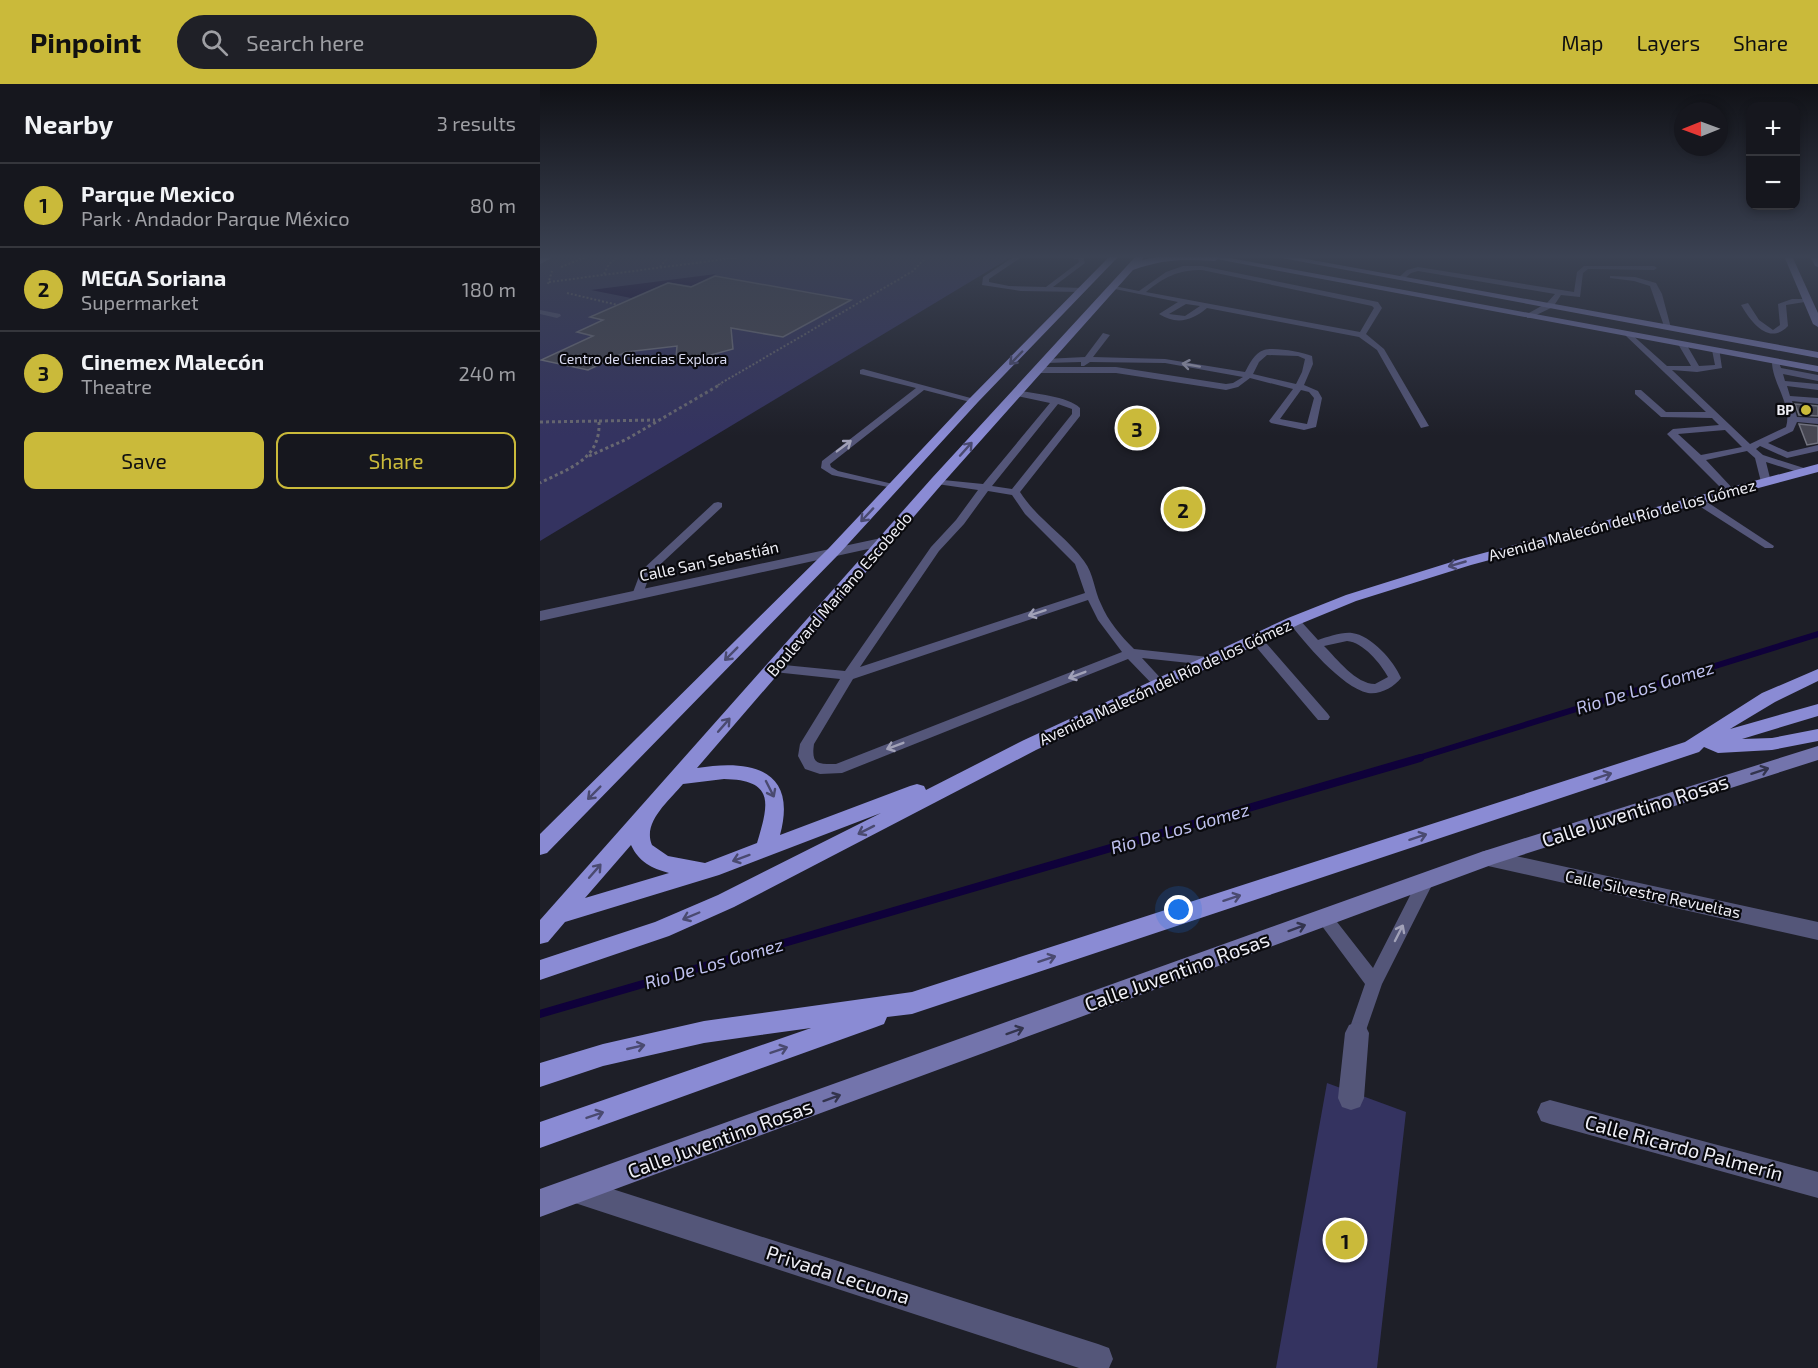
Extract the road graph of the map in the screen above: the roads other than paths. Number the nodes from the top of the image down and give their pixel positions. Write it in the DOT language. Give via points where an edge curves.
graph roads {
  1 [pos="1057,316"];
  2 [pos="1088,316"];
  3 [pos="1170,316"];
  4 [pos="1194,316"];
  5 [pos="1263,316"];
  6 [pos="1373,316"];
  7 [pos="1530,316"];
  8 [pos="1611,316"];
  9 [pos="1665,316"];
  10 [pos="1753,316"];
  11 [pos="1783,316"];
  12 [pos="1668,326"];
  13 [pos="1629,334"];
  14 [pos="1106,335"];
  15 [pos="1362,335"];
  16 [pos="1645,337"];
  17 [pos="1682,344"];
  18 [pos="1818,347"];
  19 [pos="1716,350"];
  20 [pos="1794,351"];
  21 [pos="1818,355"];
  22 [pos="1088,360"];
  23 [pos="1127,360"];
  24 [pos="1041,366"];
  25 [pos="1776,366"];
  26 [pos="1667,368"];
  27 [pos="1081,369"];
  28 [pos="1697,369"];
  29 [pos="1818,369"];
  30 [pos="1116,370"];
  31 [pos="863,372"];
  32 [pos="1249,376"];
  33 [pos="1818,378"];
  34 [pos="1782,383"];
  35 [pos="922,387"];
  36 [pos="1818,387"];
  37 [pos="1297,388"];
  38 [pos="1638,392"];
  39 [pos="1016,393"];
  40 [pos="1786,398"];
  41 [pos="974,400"];
  42 [pos="1057,400"];
  43 [pos="1818,401"];
  44 [pos="1712,415"];
  45 [pos="1818,422"];
  46 [pos="1424,426"];
  47 [pos="1725,427"];
  48 [pos="1794,427"];
  49 [pos="1760,443"];
  50 [pos="1749,448"];
  51 [pos="1818,448"];
  52 [pos="1760,457"];
  53 [pos="1699,458"];
  54 [pos="914,464"];
  55 [pos="1811,470"];
  56 [pos="937,481"];
  57 [pos="1766,482"];
  58 [pos="893,487"];
  59 [pos="985,488"];
  60 [pos="1730,491"];
  61 [pos="1015,492"];
  62 [pos="1697,500"];
  63 [pos="718,505"];
  64 [pos="886,540"];
  65 [pos="1769,546"];
  66 [pos="833,552"];
  67 [pos="638,594"];
  68 [pos="1092,595"];
  69 [pos="540,616"];
  70 [pos="1294,621"];
  71 [pos="1256,639"];
  72 [pos="1314,645"];
  73 [pos="1131,653"];
  74 [pos="1208,661"];
  75 [pos="774,668"];
  76 [pos="1818,675"];
  77 [pos="848,676"];
  78 [pos="1160,684"];
  79 [pos="1818,710"];
  80 [pos="1323,717"];
  81 [pos="1818,735"];
  82 [pos="1030,745"];
  83 [pos="1692,747"];
  84 [pos="1818,753"];
  85 [pos="678,778"];
  86 [pos="650,808"];
  87 [pos="540,847"];
  88 [pos="765,849"];
  89 [pos="1488,858"];
  90 [pos="712,868"];
  91 [pos="1425,883"];
  92 [pos="548,918"];
  93 [pos="1324,918"];
  94 [pos="1818,931"];
  95 [pos="540,935"];
  96 [pos="540,970"];
  97 [pos="1374,983"];
  98 [pos="912,1003"];
  99 [pos="1357,1033"];
  100 [pos="540,1075"];
  101 [pos="1351,1098"];
  102 [pos="1550,1112"];
  103 [pos="540,1135"];
  104 [pos="1818,1185"];
  105 [pos="578,1191"];
  106 [pos="540,1203"];
  107 [pos="1098,1359"];
  1 -- 41 [label="main road, Boulevard Mariano Escobedo, one-way"];
  2 -- 24 [label="main road, Boulevard Mariano Escobedo"];
  3 -- 4 [label="lane" via="1184,320"];
  5 -- 15 [label="lane"];
  6 -- 15 [label="lane"];
  7 -- 13 [label="main road"];
  8 -- 12 [label="main road"];
  9 -- 12 [label="lane"];
  10 -- 11 [label="lane" via="1759,325 1778,331 1784,326"];
  12 -- 20 [label="main road"];
  13 -- 16 [label="main road"];
  13 -- 26 [label="lane"];
  14 -- 22 [label="lane"];
  15 -- 46 [label="lane" via="1380,349"];
  16 -- 17 [label="main road"];
  16 -- 26 [label="lane"];
  17 -- 19 [label="main road"];
  17 -- 28 [label="lane"];
  18 -- 20 [label="main road"];
  19 -- 25 [label="main road"];
  19 -- 28 [label="lane" via="1719,366"];
  20 -- 21 [label="main road"];
  22 -- 23 [label="lane"];
  22 -- 24 [label="lane"];
  22 -- 27 [label="lane"];
  23 -- 30 [label="lane"];
  32 -- 23 [label="lane, one-way" via="1167,362"];
  24 -- 27 [label="lane"];
  24 -- 39 [label="main road, Boulevard Mariano Escobedo"];
  25 -- 29 [label="main road"];
  25 -- 33 [label="lane"];
  25 -- 34 [label="lane"];
  26 -- 28 [label="lane"];
  26 -- 44 [label="lane"];
  27 -- 30 [label="lane"];
  30 -- 32 [label="lane" via="1226,387 1239,385"];
  31 -- 35 [label="lane"];
  32 -- 37 [label="lane"];
  32 -- 37 [label="lane" via="1265,352 1299,354 1310,358 1311,364"];
  34 -- 36 [label="lane"];
  34 -- 40 [label="lane"];
  35 -- 41 [label="lane"];
  58 -- 35 [label="lane, one-way" via="835,472 826,468 825,463"];
  37 -- 37 [label="lane" via="1311,390 1318,399 1311,427 1274,421"];
  38 -- 44 [label="lane" via="1665,415"];
  39 -- 42 [label="lane"];
  56 -- 39 [label="main road, Boulevard Mariano Escobedo, one-way"];
  40 -- 43 [label="lane"];
  40 -- 48 [label="lane"];
  41 -- 54 [label="main road, Boulevard Mariano Escobedo"];
  42 -- 59 [label="lane"];
  42 -- 61 [label="lane" via="1076,408 1077,414"];
  44 -- 47 [label="lane"];
  45 -- 48 [label="lane"];
  47 -- 50 [label="lane"];
  47 -- 53 [label="lane" via="1673,432"];
  48 -- 49 [label="lane"];
  49 -- 50 [label="lane"];
  49 -- 51 [label="lane" via="1787,455"];
  50 -- 52 [label="lane"];
  50 -- 53 [label="lane"];
  52 -- 55 [label="lane"];
  52 -- 57 [label="lane"];
  53 -- 60 [label="lane"];
  54 -- 56 [label="main road" via="918,473"];
  54 -- 58 [label="main road, Boulevard Mariano Escobedo"];
  55 -- 57 [label="main road, Avenida Malecón del Río de los Gómez"];
  56 -- 59 [label="lane"];
  56 -- 64 [label="main road, Boulevard Mariano Escobedo"];
  57 -- 60 [label="main road, Avenida Malecón del Río de los Gómez"];
  58 -- 66 [label="main road, Boulevard Mariano Escobedo, one-way"];
  59 -- 61 [label="lane"];
  59 -- 77 [label="lane" via="935,549"];
  60 -- 62 [label="main road, Avenida Malecón del Río de los Gómez"];
  61 -- 68 [label="lane" via="1022,506 1078,562 1086,573"];
  62 -- 65 [label="lane"];
  62 -- 70 [label="main road, Avenida Malecón del Río de los Gómez, one-way" via="1406,579"];
  63 -- 67 [label="lane" via="645,573"];
  64 -- 66 [label="street, Calle San Sebastián"];
  64 -- 75 [label="main road, Boulevard Mariano Escobedo"];
  66 -- 67 [label="street, Calle San Sebastián"];
  66 -- 87 [label="main road, Boulevard Mariano Escobedo, one-way"];
  67 -- 69 [label="street, Calle San Sebastián"];
  68 -- 73 [label="lane" via="1102,618"];
  68 -- 77 [label="lane, one-way"];
  70 -- 71 [label="main road, Avenida Malecón del Río de los Gómez"];
  70 -- 72 [label="lane"];
  71 -- 74 [label="main road, Avenida Malecón del Río de los Gómez"];
  71 -- 80 [label="lane"];
  72 -- 72 [label="lane" via="1364,687 1380,688 1395,678 1392,669 1357,639"];
  73 -- 74 [label="lane"];
  73 -- 77 [label="lane, one-way" via="837,769 820,770 810,765 805,756 807,744"];
  73 -- 78 [label="lane"];
  74 -- 78 [label="main road, Avenida Malecón del Río de los Gómez"];
  75 -- 77 [label="lane"];
  85 -- 75 [label="main road, Boulevard Mariano Escobedo, one-way"];
  76 -- 83 [label="main road" via="1782,690"];
  78 -- 82 [label="main road, Avenida Malecón del Río de los Gómez"];
  79 -- 83 [label="main road"];
  81 -- 83 [label="main road" via="1772,744"];
  82 -- 88 [label="main road"];
  82 -- 96 [label="main road, Avenida Malecón del Río de los Gómez, one-way" via="726,901 661,929"];
  98 -- 83 [label="main road, one-way"];
  89 -- 84 [label="main road, Calle Juventino Rosas, one-way"];
  85 -- 86 [label="main road, Boulevard Mariano Escobedo"];
  85 -- 88 [label="main road, one-way" via="732,771 762,777 774,794 776,807"];
  86 -- 90 [label="main road" via="640,831 649,856 669,866"];
  92 -- 86 [label="main road, Boulevard Mariano Escobedo, one-way"];
  88 -- 90 [label="main road, one-way"];
  89 -- 91 [label="main road, Calle Juventino Rosas"];
  89 -- 94 [label="street, Calle Silvestre Revueltas"];
  90 -- 92 [label="main road"];
  91 -- 93 [label="main road, Calle Juventino Rosas"];
  97 -- 91 [label="lane, one-way"];
  92 -- 95 [label="main road, Boulevard Mariano Escobedo"];
  93 -- 97 [label="lane"];
  105 -- 93 [label="main road, Calle Juventino Rosas, one-way"];
  97 -- 99 [label="lane"];
  100 -- 98 [label="main road, one-way" via="603,1055 704,1032"];
  103 -- 98 [label="main road, one-way"];
  99 -- 101 [label="street"];
  102 -- 104 [label="street, Calle Ricardo Palmerín"];
  105 -- 106 [label="main road, Calle Juventino Rosas"];
  105 -- 107 [label="street, Privada Lecuona"];
}
